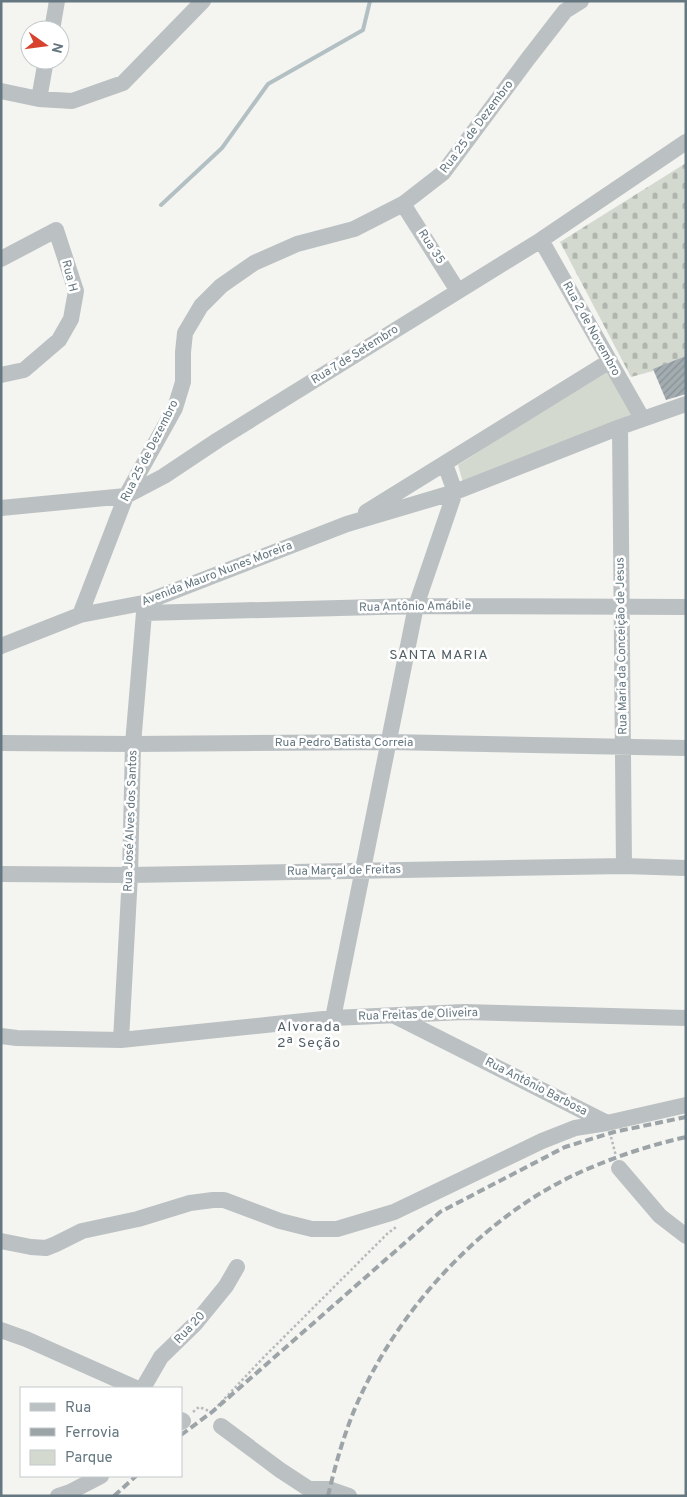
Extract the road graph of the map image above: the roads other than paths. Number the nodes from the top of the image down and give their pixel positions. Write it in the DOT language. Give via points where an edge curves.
graph roads {
  1 [pos="57,1"];
  2 [pos="203,1"];
  3 [pos="581,1"];
  4 [pos="54,20"];
  5 [pos="44,70"];
  6 [pos="1,91"];
  7 [pos="39,98"];
  8 [pos="686,142"];
  9 [pos="403,204"];
  10 [pos="541,240"];
  11 [pos="1,259"];
  12 [pos="458,291"];
  13 [pos="610,362"];
  14 [pos="1,375"];
  15 [pos="686,404"];
  16 [pos="642,418"];
  17 [pos="620,427"];
  18 [pos="445,464"];
  19 [pos="455,492"];
  20 [pos="126,496"];
  21 [pos="1,508"];
  22 [pos="347,524"];
  23 [pos="416,606"];
  24 [pos="622,606"];
  25 [pos="144,608"];
  26 [pos="686,608"];
  27 [pos="80,616"];
  28 [pos="1,646"];
  29 [pos="389,742"];
  30 [pos="1,743"];
  31 [pos="133,744"];
  32 [pos="624,747"];
  33 [pos="686,748"];
  34 [pos="624,866"];
  35 [pos="686,868"];
  36 [pos="363,871"];
  37 [pos="1,874"];
  38 [pos="130,875"];
  39 [pos="393,1015"];
  40 [pos="333,1018"];
  41 [pos="686,1018"];
  42 [pos="1,1036"];
  43 [pos="121,1040"];
  44 [pos="686,1105"];
  45 [pos="607,1123"];
  46 [pos="619,1168"];
  47 [pos="686,1236"];
  48 [pos="1,1241"];
  49 [pos="237,1267"];
  50 [pos="1,1330"];
  51 [pos="134,1387"];
  52 [pos="144,1387"];
  53 [pos="221,1426"];
  54 [pos="99,1477"];
  55 [pos="304,1492"];
  56 [pos="58,1496"];
  57 [pos="349,1496"];
  1 -- 4 [label="street"];
  2 -- 7 [label="street" via="123,84 72,101"];
  3 -- 9 [label="street, Rua 25 de Dezembro" via="565,11 443,173"];
  5 -- 7 [label="street"];
  6 -- 7 [label="street"];
  8 -- 10 [label="street, Rua 7 de Setembro"];
  9 -- 12 [label="street, Rua 35"];
  9 -- 20 [label="street, Rua 25 de Dezembro" via="354,229 297,244 254,263 221,286 202,306 185,333 183,382 175,408"];
  10 -- 12 [label="street, Rua 7 de Setembro"];
  10 -- 13 [label="street, Rua 2 de Novembro"];
  11 -- 14 [label="street, Rua H" via="56,230 76,291 71,319 59,340 24,370"];
  12 -- 20 [label="street, Rua 7 de Setembro" via="164,476"];
  13 -- 16 [label="street, Rua 2 de Novembro"];
  13 -- 18 [label="street, Avenida Mauro Nunes Moreira"];
  15 -- 16 [label="street, Avenida Mauro Nunes Moreira"];
  16 -- 17 [label="street, Avenida Mauro Nunes Moreira"];
  17 -- 19 [label="street, Avenida Mauro Nunes Moreira"];
  17 -- 24 [label="street, Rua Maria da Conceição de Jesus"];
  18 -- 19 [label="street"];
  18 -- 22 [label="street, Avenida Mauro Nunes Moreira"];
  19 -- 22 [label="street, Avenida Mauro Nunes Moreira"];
  19 -- 23 [label="street"];
  20 -- 21 [label="street, Rua 7 de Setembro"];
  20 -- 27 [label="street, Rua 25 de Dezembro"];
  22 -- 25 [label="street, Avenida Mauro Nunes Moreira"];
  23 -- 24 [label="street, Rua Antônio Amábile"];
  23 -- 25 [label="street, Rua Antônio Amábile"];
  23 -- 29 [label="street"];
  24 -- 26 [label="street, Rua Antônio Amábile"];
  24 -- 32 [label="street, Rua Maria da Conceição de Jesus"];
  25 -- 27 [label="street, Avenida Mauro Nunes Moreira"];
  25 -- 31 [label="street, Rua José Alves dos Santos"];
  27 -- 28 [label="street, Avenida Mauro Nunes Moreira"];
  29 -- 31 [label="street, Rua Pedro Batista Correia"];
  29 -- 32 [label="street, Rua Pedro Batista Correia"];
  29 -- 36 [label="street"];
  30 -- 31 [label="street, Rua Pedro Batista Correia"];
  31 -- 38 [label="street, Rua José Alves dos Santos"];
  32 -- 33 [label="street, Rua Pedro Batista Correia"];
  32 -- 34 [label="street, Rua Maria da Conceição de Jesus"];
  34 -- 35 [label="street, Rua Marçal de Freitas"];
  34 -- 36 [label="street, Rua Marçal de Freitas"];
  36 -- 38 [label="street, Rua Marçal de Freitas"];
  36 -- 40 [label="street"];
  37 -- 38 [label="street, Rua Marçal de Freitas"];
  38 -- 43 [label="street, Rua José Alves dos Santos"];
  39 -- 40 [label="street, Rua Freitas de Oliveira"];
  39 -- 41 [label="street, Rua Freitas de Oliveira" via="464,1012"];
  39 -- 45 [label="street, Rua Antônio Barbosa"];
  40 -- 43 [label="street, Rua Freitas de Oliveira"];
  42 -- 43 [label="street, Rua Freitas de Oliveira"];
  44 -- 45 [label="street"];
  45 -- 48 [label="street" via="575,1128 551,1137 394,1212 337,1229 312,1229 224,1200 213,1200 82,1231 46,1248"];
  46 -- 47 [label="street" via="660,1216"];
  49 -- 52 [label="street, Rua 20" via="195,1324 161,1358"];
  50 -- 51 [label="street"];
  53 -- 55 [label="street"];
  54 -- 56 [label="street"];
  55 -- 57 [label="street" via="329,1489"];
}
